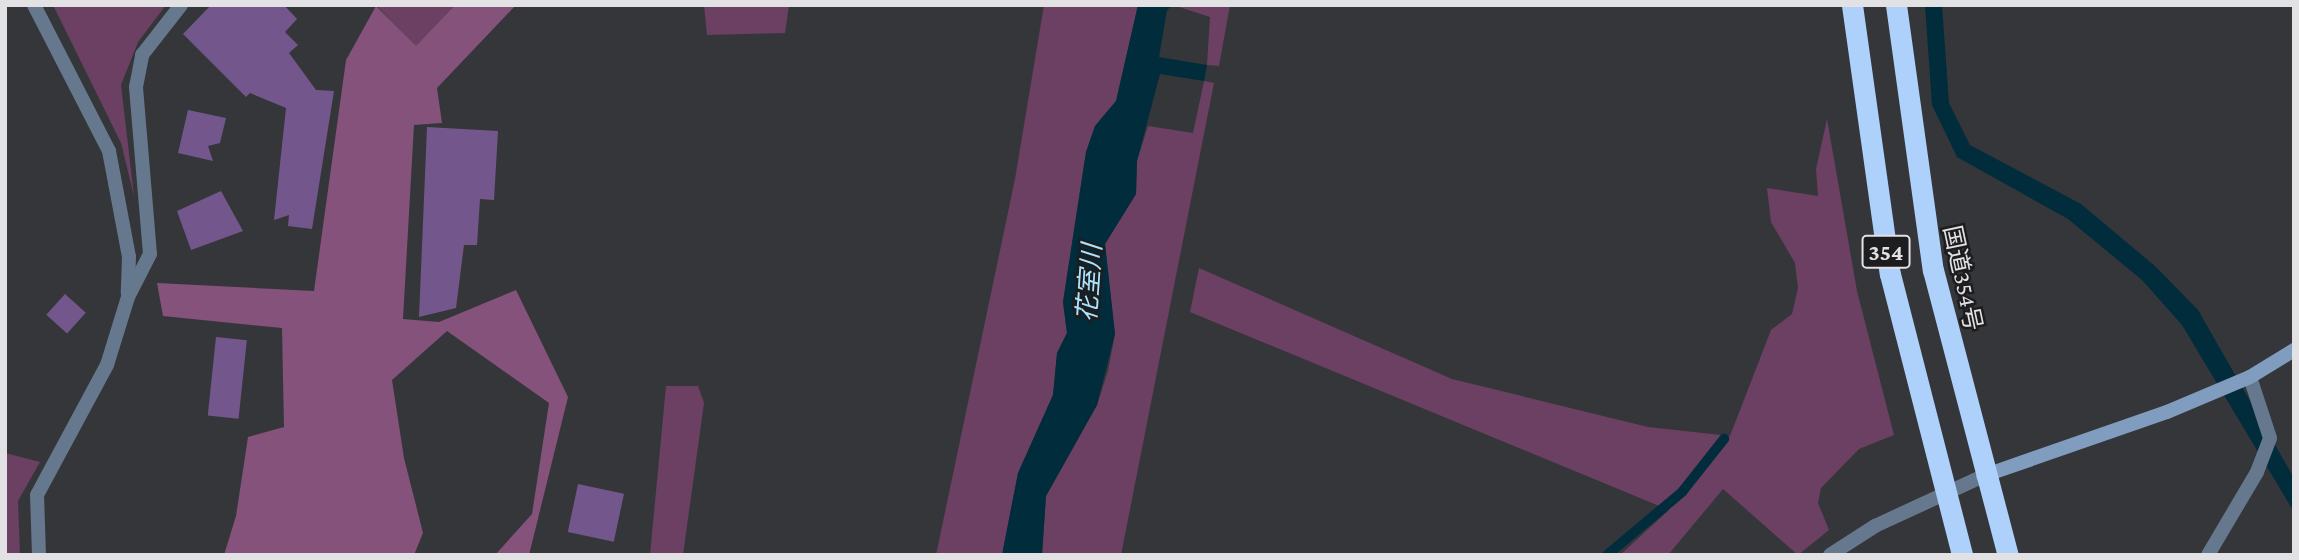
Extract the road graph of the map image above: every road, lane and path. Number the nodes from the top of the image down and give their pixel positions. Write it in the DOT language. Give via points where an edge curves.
graph roads {
  1 [pos="34,5"];
  2 [pos="181,5"];
  3 [pos="1852,5"];
  4 [pos="1896,5"];
  5 [pos="128,298"];
  6 [pos="2294,350"];
  7 [pos="2250,377"];
  8 [pos="1983,476"];
  9 [pos="1944,494"];
  10 [pos="38,555"];
  11 [pos="1830,555"];
  12 [pos="1962,555"];
  13 [pos="2008,555"];
  14 [pos="2208,555"];
  1 -- 5 [label="street" via="109,152 129,257"];
  2 -- 5 [label="street" via="142,55 136,87 150,254"];
  3 -- 9 [label="highway, 354" via="1888,261"];
  4 -- 8 [label="highway, 国道354号 / 354" via="1933,270"];
  5 -- 10 [label="street" via="107,365 37,495"];
  6 -- 7 [label="street"];
  7 -- 8 [label="street"];
  7 -- 14 [label="street" via="2270,438 2257,472"];
  8 -- 9 [label="street"];
  8 -- 13 [label="highway, 国道354号 / 354"];
  9 -- 11 [label="street" via="1875,526"];
  9 -- 12 [label="highway, 354"];
}
